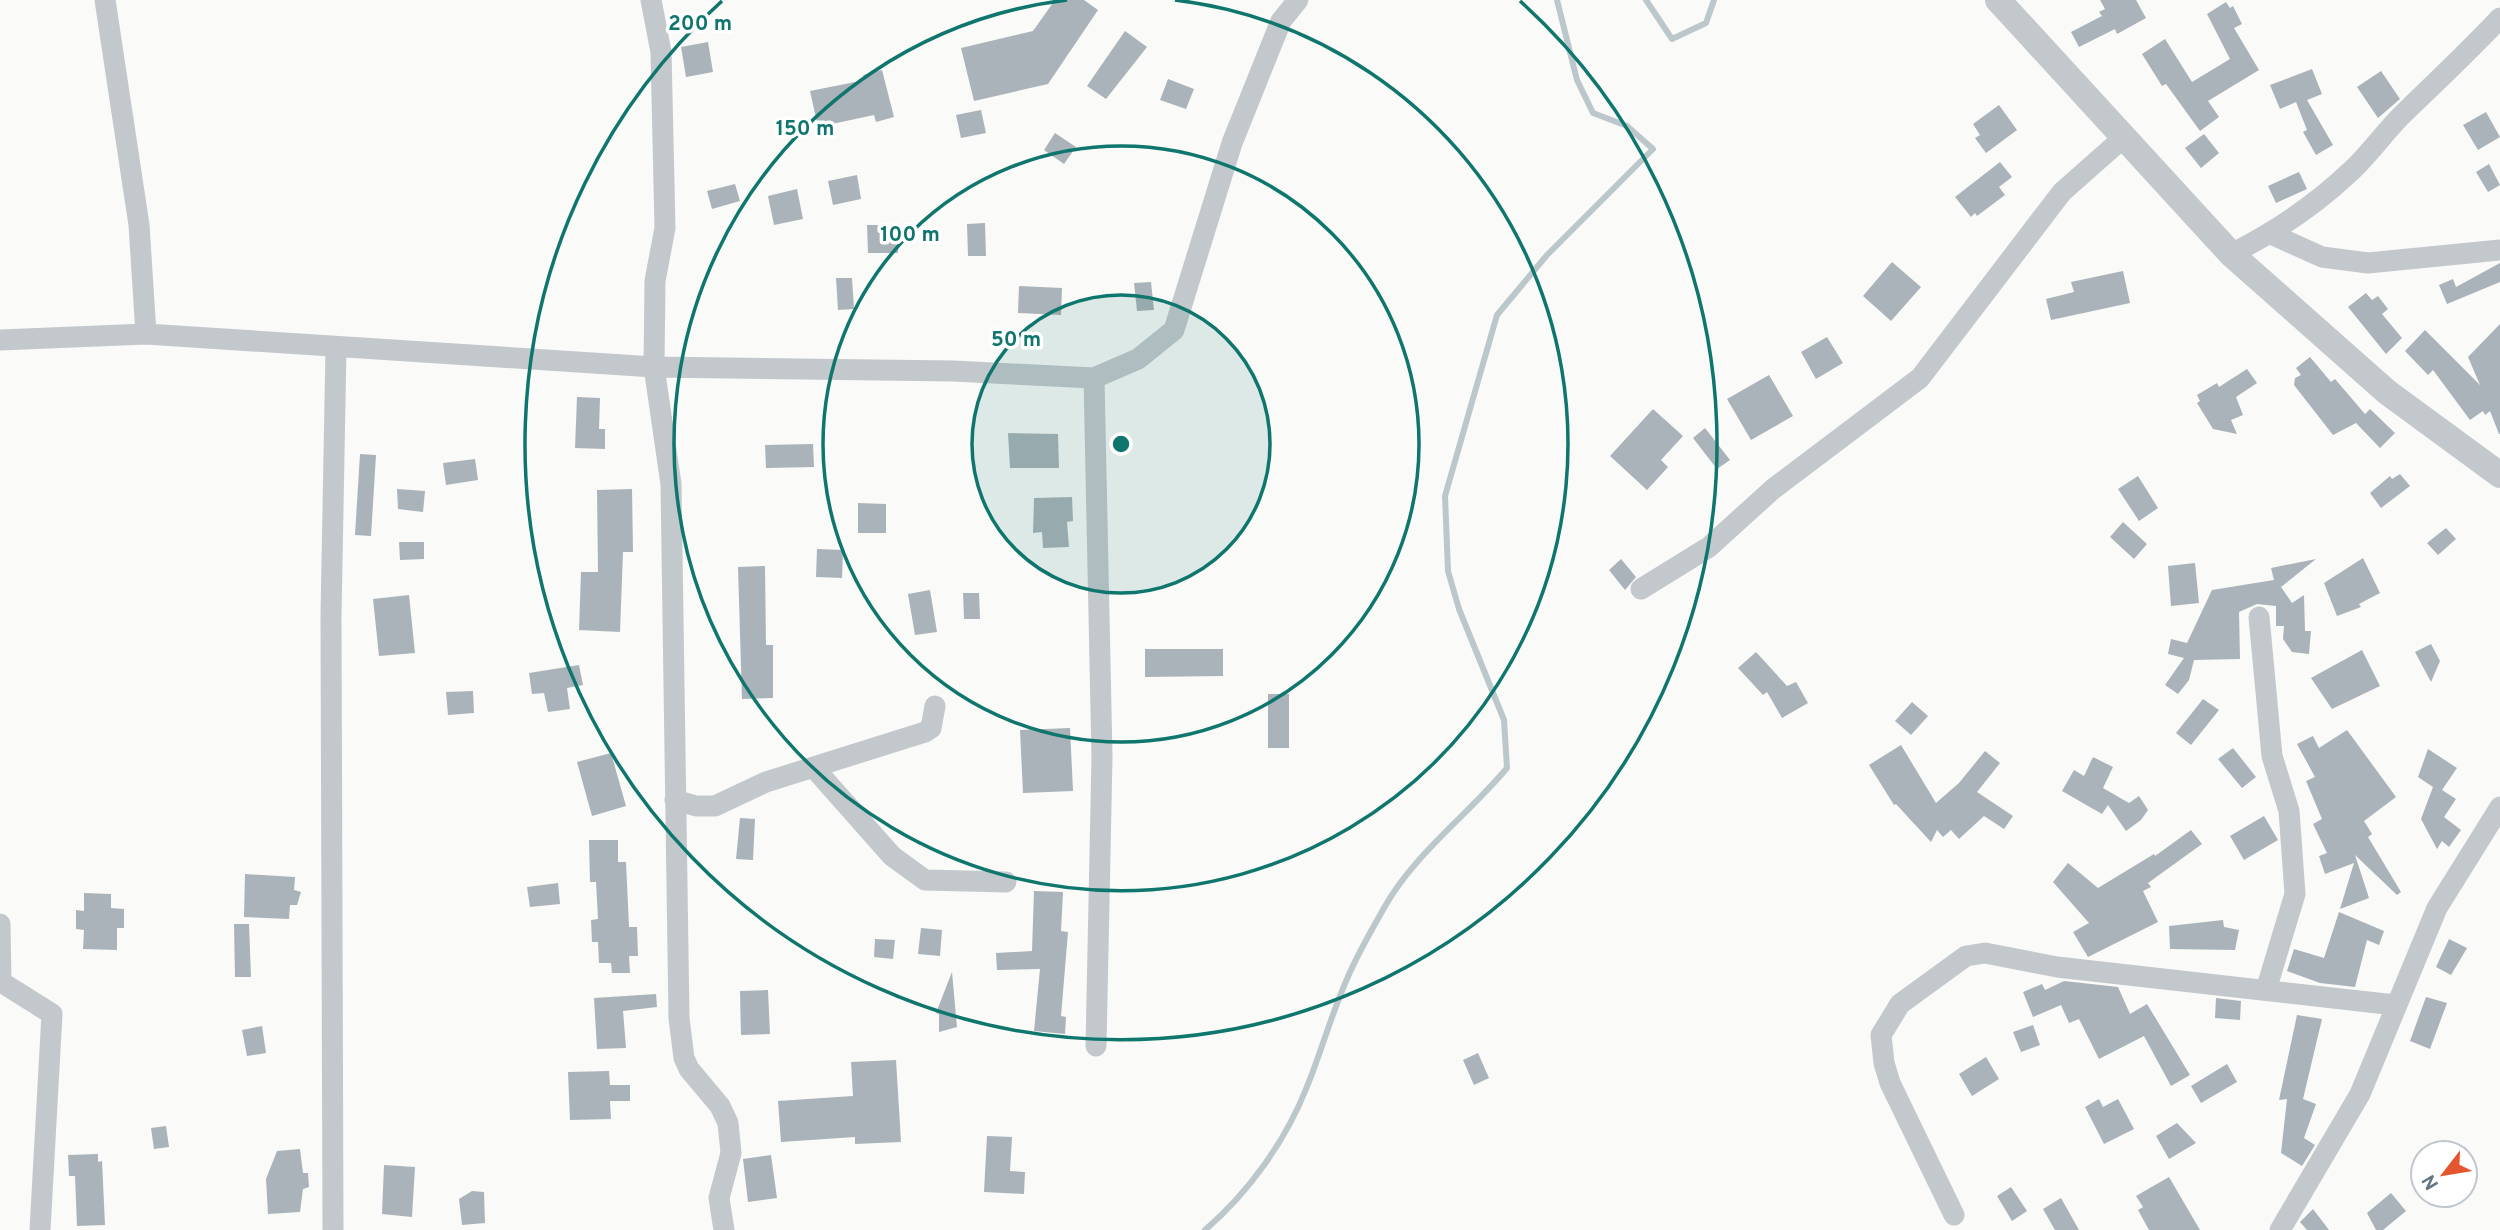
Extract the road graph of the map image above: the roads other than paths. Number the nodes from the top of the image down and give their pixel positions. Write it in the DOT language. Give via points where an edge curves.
graph roads {
  1 [pos="105,0"];
  2 [pos="651,0"];
  3 [pos="1298,0"];
  4 [pos="1998,0"];
  5 [pos="2500,18"];
  6 [pos="2122,139"];
  7 [pos="2271,234"];
  8 [pos="2500,250"];
  9 [pos="2231,254"];
  10 [pos="146,334"];
  11 [pos="0,340"];
  12 [pos="337,347"];
  13 [pos="654,367"];
  14 [pos="1094,378"];
  15 [pos="2500,475"];
  16 [pos="1641,589"];
  17 [pos="2259,617"];
  18 [pos="935,706"];
  19 [pos="815,769"];
  20 [pos="675,800"];
  21 [pos="2500,807"];
  22 [pos="1006,882"];
  23 [pos="0,924"];
  24 [pos="2266,990"];
  25 [pos="2395,1005"];
  26 [pos="1096,1046"];
  27 [pos="1954,1215"];
  28 [pos="2284,1228"];
  29 [pos="40,1230"];
  30 [pos="333,1230"];
  31 [pos="724,1230"];
  1 -- 10 [label="street" via="139,225"];
  2 -- 13 [label="street" via="661,52 665,228 655,281"];
  3 -- 14 [label="street" via="1281,21 1232,143 1174,330 1138,359"];
  4 -- 6 [label="street"];
  5 -- 7 [label="street" via="2352,171"];
  6 -- 9 [label="street"];
  6 -- 16 [label="street" via="2062,192 1920,378 1773,489 1709,548"];
  7 -- 8 [label="street" via="2322,257 2368,264"];
  7 -- 9 [label="street"];
  9 -- 15 [label="street" via="2387,392"];
  10 -- 11 [label="street"];
  10 -- 12 [label="street"];
  12 -- 13 [label="street"];
  12 -- 30 [label="street" via="331,616"];
  13 -- 14 [label="street"];
  13 -- 20 [label="street" via="671,484"];
  14 -- 26 [label="street" via="1102,757"];
  17 -- 24 [label="street" via="2272,756 2286,792 2295,894"];
  18 -- 19 [label="street" via="934,720 925,732"];
  19 -- 20 [label="street" via="766,782 715,806"];
  19 -- 22 [label="street" via="892,856 926,880"];
  20 -- 31 [label="street" via="678,1018 689,1069 729,1123 731,1153 719,1198"];
  21 -- 25 [label="street" via="2437,908"];
  23 -- 29 [label="street" via="1,982 52,1014"];
  24 -- 25 [label="street"];
  24 -- 27 [label="street" via="2057,967 1986,953 1966,956 1935,977 1900,1004 1881,1035 1889,1083"];
  25 -- 28 [label="street" via="2360,1094"];
}
